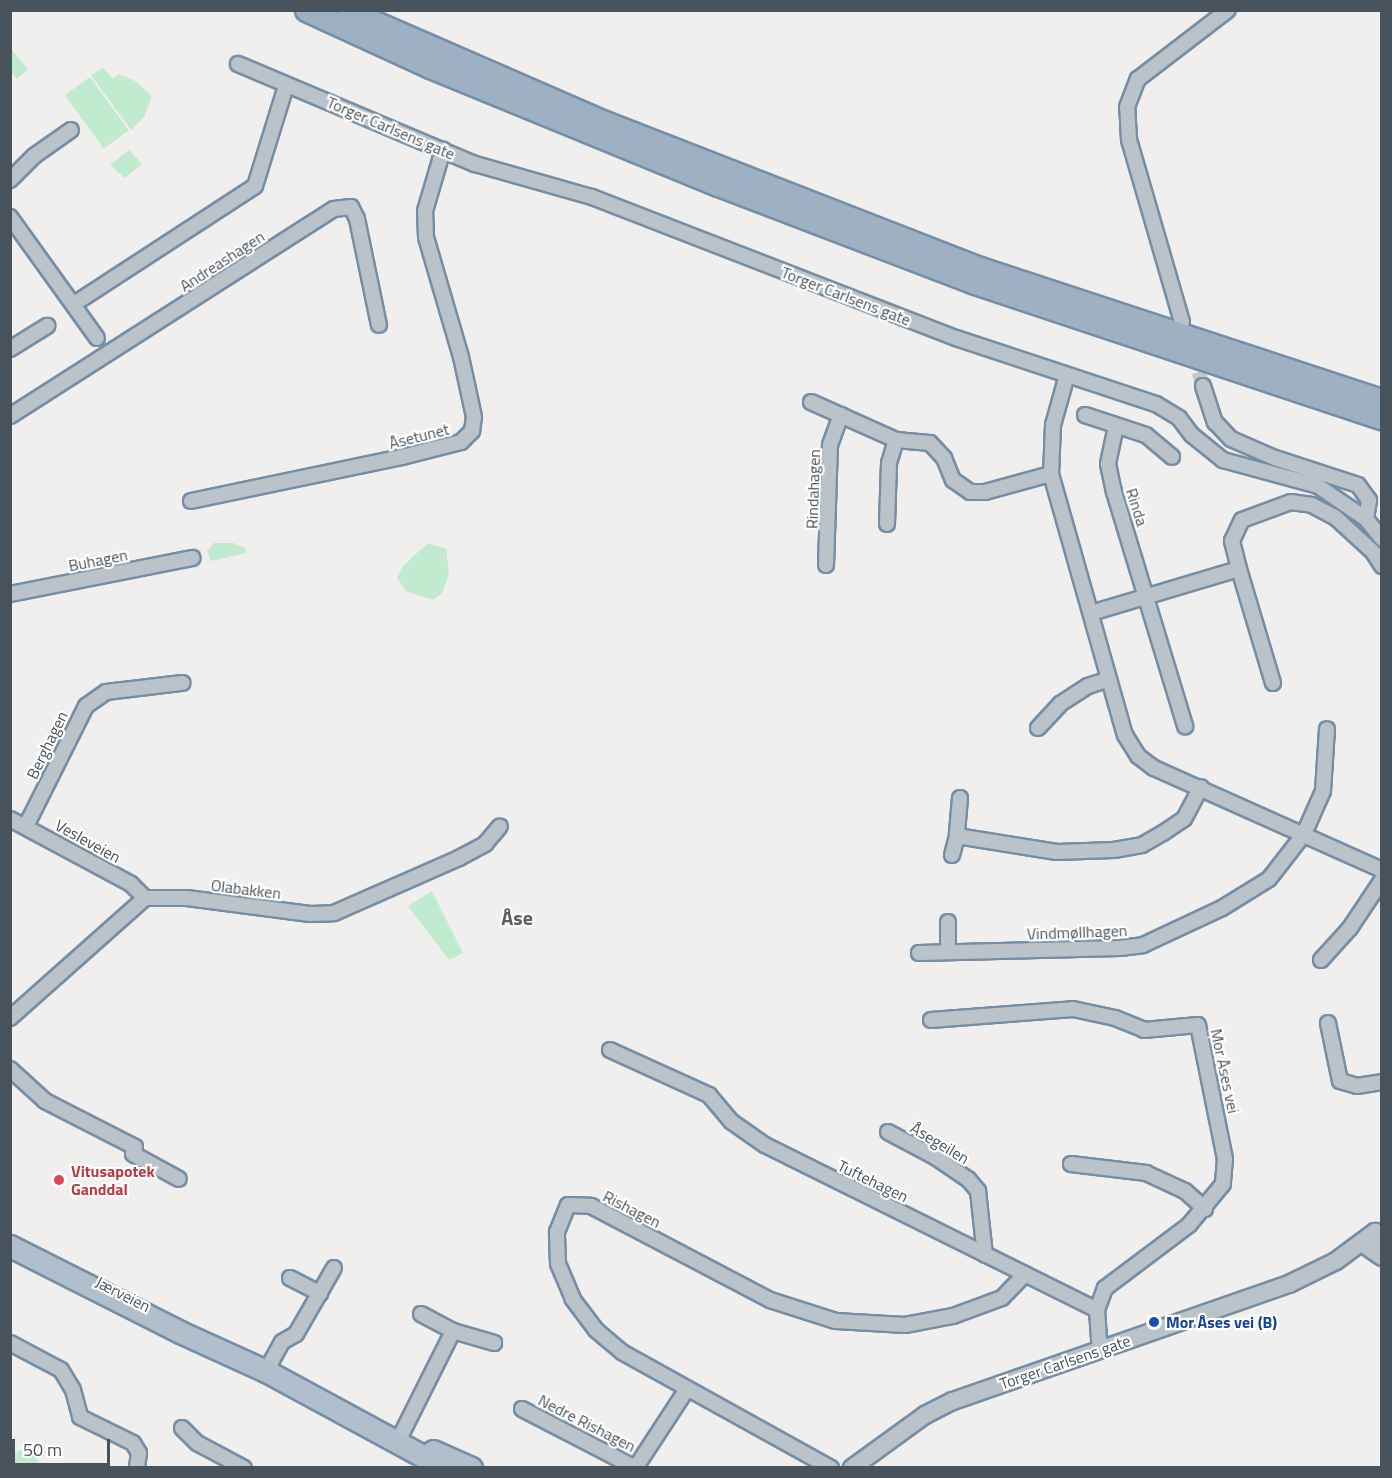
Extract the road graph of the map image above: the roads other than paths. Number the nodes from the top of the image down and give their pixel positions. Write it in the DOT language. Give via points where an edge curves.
graph roads {
  1 [pos="306,10"];
  2 [pos="347,10"];
  3 [pos="1228,10"];
  4 [pos="238,64"];
  5 [pos="286,86"];
  6 [pos="71,130"];
  7 [pos="443,150"];
  8 [pos="10,180"];
  9 [pos="10,217"];
  10 [pos="74,304"];
  11 [pos="1182,322"];
  12 [pos="379,325"];
  13 [pos="46,326"];
  14 [pos="97,338"];
  15 [pos="10,349"];
  16 [pos="1067,375"];
  17 [pos="1203,386"];
  18 [pos="1382,400"];
  19 [pos="811,402"];
  20 [pos="841,415"];
  21 [pos="1085,415"];
  22 [pos="10,416"];
  23 [pos="1382,418"];
  24 [pos="1116,426"];
  25 [pos="896,440"];
  26 [pos="1172,457"];
  27 [pos="1051,474"];
  28 [pos="192,501"];
  29 [pos="1366,519"];
  30 [pos="886,524"];
  31 [pos="1382,539"];
  32 [pos="192,558"];
  33 [pos="826,565"];
  34 [pos="1382,566"];
  35 [pos="1239,569"];
  36 [pos="10,594"];
  37 [pos="1147,596"];
  38 [pos="1091,613"];
  39 [pos="1109,679"];
  40 [pos="182,683"];
  41 [pos="1273,683"];
  42 [pos="1185,726"];
  43 [pos="1038,728"];
  44 [pos="1328,729"];
  45 [pos="1201,787"];
  46 [pos="960,798"];
  47 [pos="10,819"];
  48 [pos="26,826"];
  49 [pos="500,826"];
  50 [pos="1304,834"];
  51 [pos="957,836"];
  52 [pos="952,855"];
  53 [pos="1382,870"];
  54 [pos="1382,880"];
  55 [pos="145,898"];
  56 [pos="948,922"];
  57 [pos="948,952"];
  58 [pos="919,953"];
  59 [pos="1322,960"];
  60 [pos="10,1018"];
  61 [pos="931,1020"];
  62 [pos="1328,1023"];
  63 [pos="610,1050"];
  64 [pos="10,1069"];
  65 [pos="1382,1082"];
  66 [pos="888,1132"];
  67 [pos="1071,1164"];
  68 [pos="179,1179"];
  69 [pos="1205,1209"];
  70 [pos="1375,1235"];
  71 [pos="10,1236"];
  72 [pos="10,1246"];
  73 [pos="985,1255"];
  74 [pos="1382,1257"];
  75 [pos="334,1269"];
  76 [pos="1024,1275"];
  77 [pos="290,1278"];
  78 [pos="320,1293"];
  79 [pos="1097,1310"];
  80 [pos="421,1314"];
  81 [pos="453,1331"];
  82 [pos="10,1343"];
  83 [pos="494,1343"];
  84 [pos="1100,1349"];
  85 [pos="234,1355"];
  86 [pos="266,1371"];
  87 [pos="687,1389"];
  88 [pos="522,1409"];
  89 [pos="182,1428"];
  90 [pos="399,1439"];
  91 [pos="137,1467"];
  92 [pos="244,1467"];
  93 [pos="445,1467"];
  94 [pos="471,1467"];
  95 [pos="636,1467"];
  96 [pos="831,1467"];
  97 [pos="852,1467"];
  1 -- 23 [label="highway" via="430,67 718,185 972,282"];
  2 -- 18 [label="highway" via="605,122 980,268"];
  3 -- 11 [label="street" via="1138,79 1127,107 1129,140"];
  4 -- 5 [label="street, Torger Carlsens gate"];
  5 -- 7 [label="street, Torger Carlsens gate"];
  5 -- 10 [label="street" via="255,186"];
  6 -- 8 [label="street" via="34,156"];
  7 -- 16 [label="street, Torger Carlsens gate" via="509,176 592,197 956,338"];
  7 -- 28 [label="street, Åsetunet" via="425,211 426,237 461,357 474,417 472,431 461,442 402,458"];
  9 -- 10 [label="street"];
  10 -- 14 [label="street"];
  12 -- 22 [label="street, Andreashagen" via="357,219 351,207 334,208"];
  13 -- 15 [label="street"];
  16 -- 27 [label="street" via="1053,425"];
  16 -- 29 [label="street, Torger Carlsens gate" via="1156,404 1179,418 1192,435 1223,460 1318,486"];
  17 -- 29 [label="street" via="1215,422 1232,439 1275,458 1358,485 1369,500"];
  19 -- 20 [label="street"];
  20 -- 25 [label="street"];
  20 -- 33 [label="street, Rindahagen" via="830,445"];
  21 -- 24 [label="street"];
  24 -- 26 [label="street" via="1146,435"];
  24 -- 37 [label="street, Rinda" via="1108,464"];
  25 -- 27 [label="street" via="924,441 935,446 953,480 970,492 985,492"];
  25 -- 30 [label="street" via="889,463"];
  27 -- 38 [label="street"];
  29 -- 31 [label="street, Torger Carlsens gate"];
  32 -- 36 [label="street, Buhagen"];
  34 -- 35 [label="street" via="1373,552 1335,518 1312,505 1291,502 1242,520 1232,541"];
  35 -- 37 [label="street"];
  35 -- 41 [label="street"];
  37 -- 38 [label="street"];
  37 -- 42 [label="street, Rinda"];
  38 -- 39 [label="street"];
  39 -- 43 [label="street" via="1088,686 1060,704"];
  39 -- 45 [label="street" via="1125,735 1138,756 1154,768"];
  40 -- 48 [label="street, Berghagen" via="106,692 86,706"];
  44 -- 50 [label="street, Vindmøllhagen" via="1323,791"];
  45 -- 50 [label="street"];
  45 -- 51 [label="street" via="1184,819 1142,845 1057,852"];
  46 -- 51 [label="street"];
  47 -- 48 [label="street, Vesleveien"];
  48 -- 55 [label="street, Vesleveien" via="131,884"];
  49 -- 55 [label="street, Olabakken" via="485,844 468,853 334,913 310,914 186,898"];
  50 -- 53 [label="street"];
  50 -- 57 [label="street, Vindmøllhagen" via="1269,879 1222,908 1143,945"];
  51 -- 52 [label="street"];
  54 -- 59 [label="street" via="1350,928"];
  55 -- 60 [label="street"];
  56 -- 57 [label="street"];
  57 -- 58 [label="street, Vindmøllhagen"];
  61 -- 69 [label="street, Mor Åses vei" via="1073,1009 1115,1018 1144,1030 1198,1025 1226,1165 1222,1184"];
  62 -- 65 [label="street" via="1340,1081 1357,1086"];
  63 -- 73 [label="street, Tuftehagen" via="709,1095 732,1122 765,1145"];
  64 -- 68 [label="street" via="45,1101 135,1147 133,1154"];
  66 -- 73 [label="street, Åsegeilen" via="968,1179 978,1191"];
  67 -- 69 [label="street" via="1146,1173 1185,1191"];
  69 -- 79 [label="street, Mor Åses vei" via="1105,1288"];
  70 -- 74 [label="street"];
  70 -- 84 [label="street, Torger Carlsens gate" via="1290,1284"];
  71 -- 85 [label="main road, Jærveien"];
  72 -- 85 [label="main road, Jærveien"];
  73 -- 76 [label="street, Tuftehagen"];
  75 -- 78 [label="street"];
  76 -- 79 [label="street, Tuftehagen"];
  76 -- 87 [label="street, Rishagen" via="1002,1298 953,1316 905,1325 836,1321 770,1300 591,1206 568,1205 557,1232 558,1264 573,1299 596,1330 622,1352"];
  77 -- 78 [label="street"];
  78 -- 86 [label="street" via="296,1334 282,1342"];
  79 -- 84 [label="street"];
  80 -- 81 [label="street"];
  81 -- 83 [label="street"];
  81 -- 90 [label="street"];
  82 -- 91 [label="street" via="61,1370 73,1390 80,1417 133,1443 139,1453"];
  84 -- 97 [label="street, Torger Carlsens gate" via="953,1401 908,1426"];
  85 -- 86 [label="main road, Jærveien"];
  86 -- 90 [label="main road, Jærveien"];
  87 -- 95 [label="street, Nedre Rishagen"];
  87 -- 96 [label="street, Rishagen"];
  88 -- 95 [label="street, Nedre Rishagen"];
  89 -- 92 [label="street" via="197,1443"];
  90 -- 93 [label="main road, Jærveien"];
  90 -- 94 [label="main road, Jærveien"];
}
